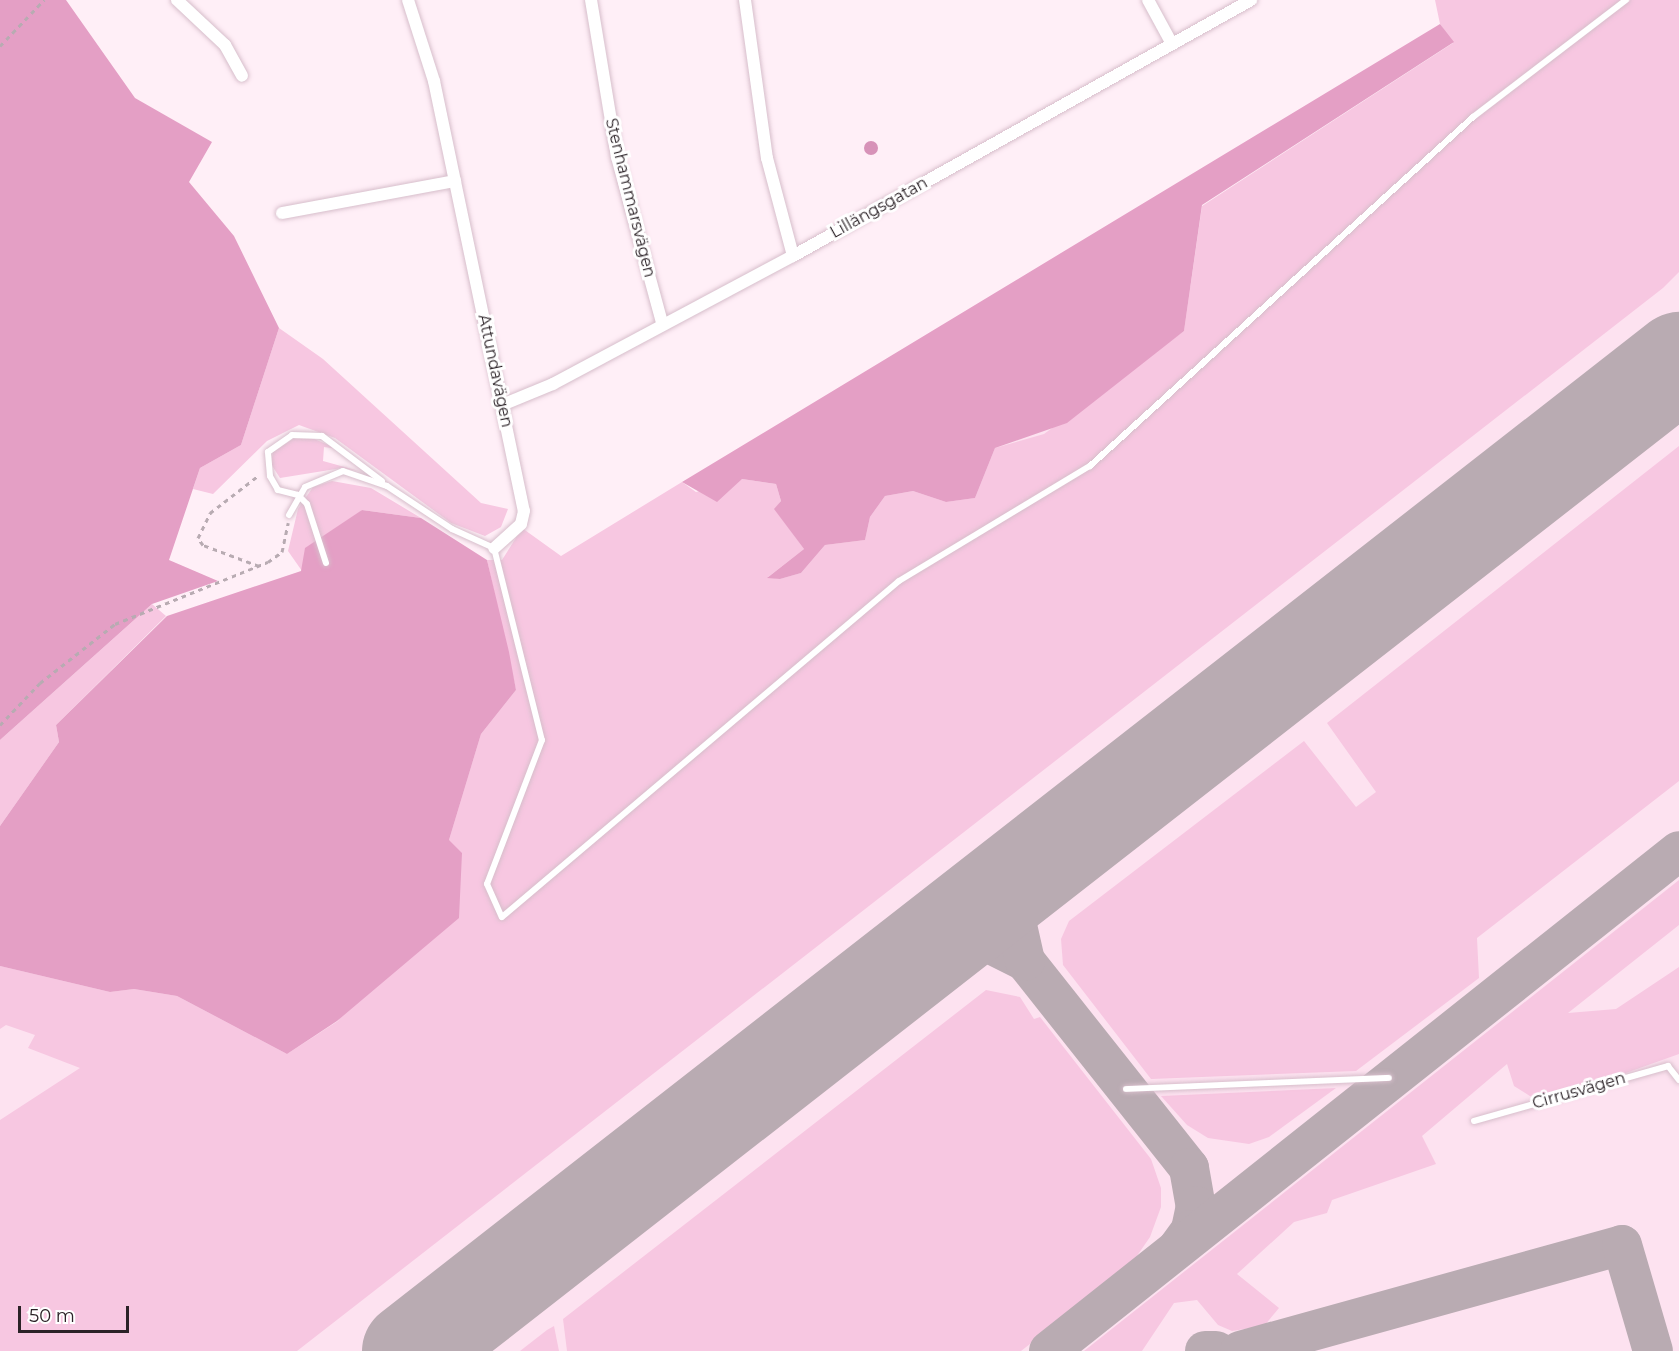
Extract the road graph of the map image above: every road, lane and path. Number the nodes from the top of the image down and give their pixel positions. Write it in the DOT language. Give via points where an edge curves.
graph roads {
  1 [pos="44,0"];
  2 [pos="177,0"];
  3 [pos="408,0"];
  4 [pos="591,0"];
  5 [pos="745,0"];
  6 [pos="1148,0"];
  7 [pos="1251,0"];
  8 [pos="1626,0"];
  9 [pos="1172,44"];
  10 [pos="0,46"];
  11 [pos="242,76"];
  12 [pos="455,182"];
  13 [pos="282,213"];
  14 [pos="793,256"];
  15 [pos="662,323"];
  16 [pos="502,405"];
  17 [pos="268,468"];
  18 [pos="387,486"];
  19 [pos="298,495"];
  20 [pos="289,515"];
  21 [pos="494,548"];
  22 [pos="326,563"];
  23 [pos="260,566"];
  24 [pos="0,724"];
  25 [pos="1389,1078"];
  26 [pos="1679,1080"];
  27 [pos="1126,1089"];
  28 [pos="1474,1121"];
  1 -- 10 [label="path"];
  2 -- 11 [label="street" via="225,45"];
  3 -- 12 [label="street, Attundavägen"];
  4 -- 15 [label="street, Stenhammarsvägen" via="617,157"];
  5 -- 14 [label="street" via="767,158"];
  6 -- 9 [label="street"];
  7 -- 9 [label="street, Lillängsgatan"];
  8 -- 21 [label="lane" via="1473,117 1090,466 899,581 502,917 487,884 542,740"];
  9 -- 14 [label="street, Lillängsgatan"];
  12 -- 13 [label="street"];
  12 -- 16 [label="street, Attundavägen"];
  14 -- 15 [label="street, Lillängsgatan"];
  15 -- 16 [label="street, Lillängsgatan" via="553,384"];
  16 -- 21 [label="street, Attundavägen" via="524,511 521,524"];
  17 -- 18 [label="lane" via="268,452 278,442 292,435 322,436"];
  17 -- 19 [label="lane" via="278,490"];
  17 -- 23 [label="path" via="210,513 198,538 203,545"];
  18 -- 19 [label="lane" via="343,471"];
  18 -- 21 [label="lane" via="453,529"];
  19 -- 20 [label="lane"];
  19 -- 22 [label="lane"];
  20 -- 23 [label="path" via="282,552"];
  23 -- 24 [label="path" via="115,624 40,683"];
  25 -- 27 [label="lane"];
  26 -- 28 [label="lane, Cirrusvägen" via="1668,1066"];
}
